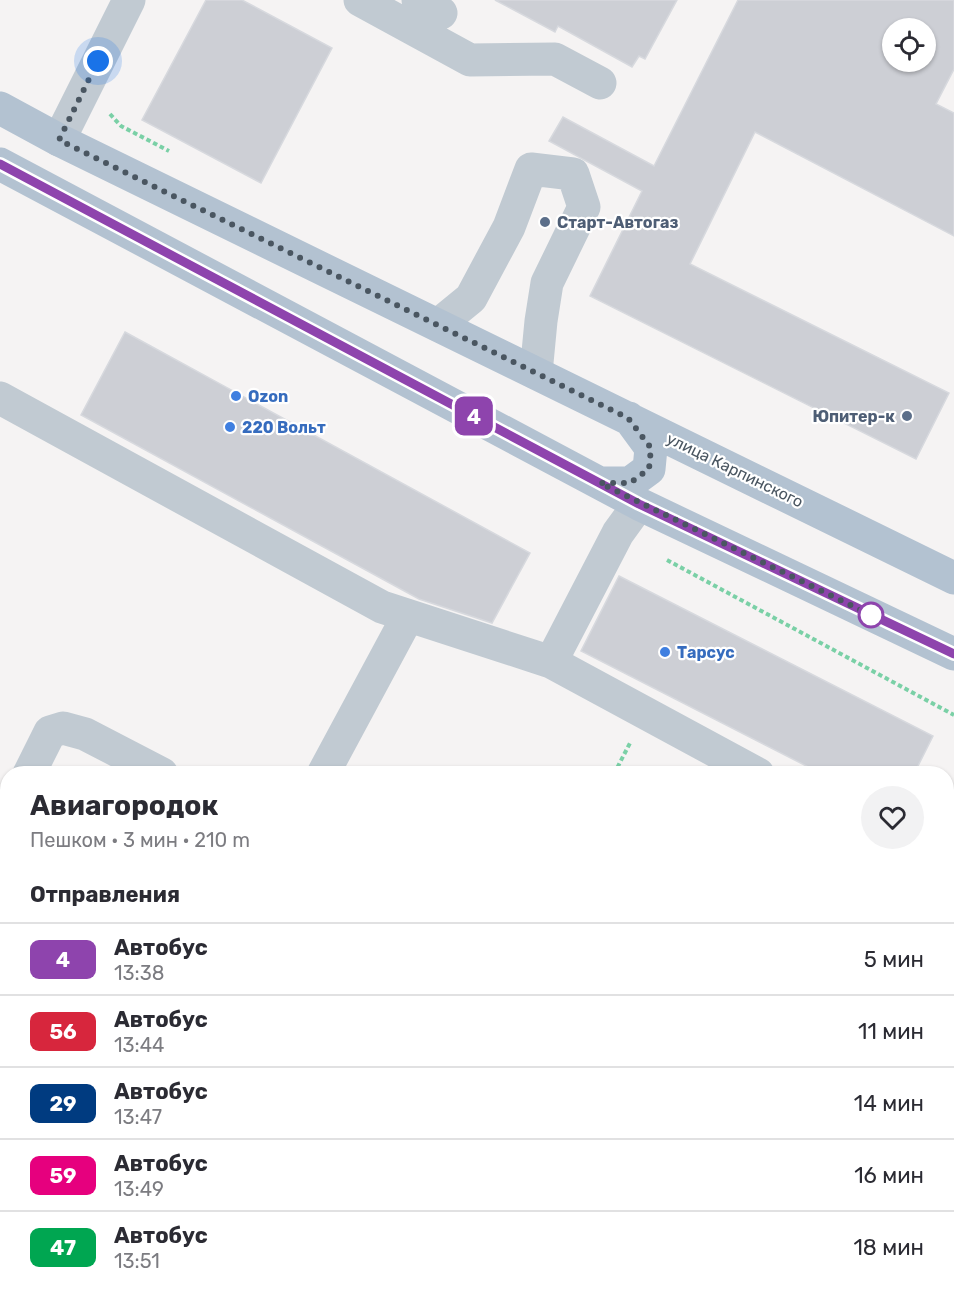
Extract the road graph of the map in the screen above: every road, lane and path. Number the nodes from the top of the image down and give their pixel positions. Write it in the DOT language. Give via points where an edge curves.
graph roads {
  1 [pos="129,0"];
  2 [pos="360,0"];
  3 [pos="600,83"];
  4 [pos="0,108"];
  5 [pos="59,140"];
  6 [pos="0,164"];
  7 [pos="438,325"];
  8 [pos="536,373"];
  9 [pos="0,398"];
  10 [pos="628,418"];
  11 [pos="600,483"];
  12 [pos="639,504"];
  13 [pos="954,578"];
  14 [pos="408,616"];
  15 [pos="954,654"];
  16 [pos="550,662"];
  17 [pos="33,766"];
  18 [pos="147,766"];
  19 [pos="327,766"];
  20 [pos="743,766"];
  1 -- 5 [label="street"];
  2 -- 3 [label="street" via="470,60 555,59"];
  4 -- 5 [label="main road, улица Карпинского"];
  5 -- 7 [label="main road, улица Карпинского"];
  6 -- 11 [label="main road"];
  7 -- 8 [label="main road, улица Карпинского"];
  7 -- 8 [label="street" via="471,298 509,227 531,169 573,174 584,207 548,283"];
  8 -- 10 [label="main road, улица Карпинского"];
  9 -- 14 [label="street" via="382,607"];
  10 -- 11 [label="main road" via="651,448 649,469 630,483"];
  10 -- 13 [label="main road, улица Карпинского"];
  11 -- 12 [label="main road"];
  12 -- 15 [label="main road"];
  12 -- 16 [label="street" via="618,533"];
  14 -- 16 [label="street"];
  14 -- 19 [label="street"];
  16 -- 20 [label="street"];
  17 -- 18 [label="street" via="50,732 63,728 85,734"];
}
